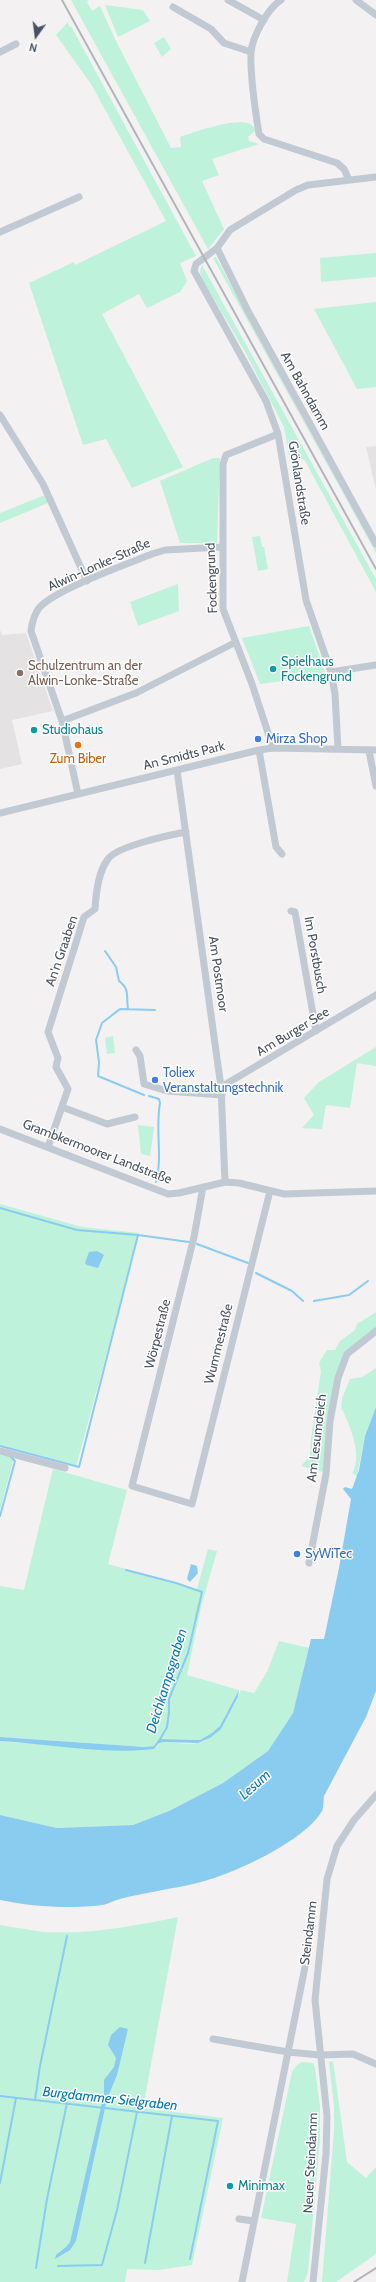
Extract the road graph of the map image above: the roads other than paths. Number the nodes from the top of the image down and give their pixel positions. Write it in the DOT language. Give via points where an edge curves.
graph roads {
  1 [pos="228,0"];
  2 [pos="281,0"];
  3 [pos="356,0"];
  4 [pos="174,7"];
  5 [pos="376,15"];
  6 [pos="264,20"];
  7 [pos="16,44"];
  8 [pos="0,51"];
  9 [pos="251,52"];
  10 [pos="376,177"];
  11 [pos="350,180"];
  12 [pos="78,197"];
  13 [pos="0,232"];
  14 [pos="217,248"];
  15 [pos="0,415"];
  16 [pos="278,434"];
  17 [pos="376,544"];
  18 [pos="222,547"];
  19 [pos="87,581"];
  20 [pos="236,642"];
  21 [pos="376,665"];
  22 [pos="331,672"];
  23 [pos="62,721"];
  24 [pos="273,748"];
  25 [pos="338,749"];
  26 [pos="259,750"];
  27 [pos="372,750"];
  28 [pos="177,770"];
  29 [pos="376,786"];
  30 [pos="78,794"];
  31 [pos="0,813"];
  32 [pos="186,832"];
  33 [pos="282,854"];
  34 [pos="291,911"];
  35 [pos="376,995"];
  36 [pos="316,1031"];
  37 [pos="136,1050"];
  38 [pos="221,1091"];
  39 [pos="62,1107"];
  40 [pos="135,1117"];
  41 [pos="0,1129"];
  42 [pos="48,1147"];
  43 [pos="225,1182"];
  44 [pos="203,1187"];
  45 [pos="270,1191"];
  46 [pos="376,1191"];
  47 [pos="376,1331"];
  48 [pos="0,1451"];
  49 [pos="65,1468"];
  50 [pos="192,1504"];
  51 [pos="308,1563"];
  52 [pos="376,1795"];
  53 [pos="309,1947"];
  54 [pos="213,2038"];
  55 [pos="288,2052"];
  56 [pos="320,2055"];
  57 [pos="376,2064"];
  58 [pos="239,2219"];
  59 [pos="254,2221"];
  60 [pos="242,2282"];
  61 [pos="313,2282"];
  1 -- 6 [label="street"];
  2 -- 6 [label="street" via="273,5"];
  3 -- 5 [label="street"];
  4 -- 9 [label="street" via="211,29 224,43"];
  6 -- 9 [label="street"];
  7 -- 8 [label="street"];
  9 -- 11 [label="street" via="259,134 264,139 336,163 344,169"];
  10 -- 11 [label="street, Grönlandstraße"];
  11 -- 14 [label="street, Grönlandstraße" via="308,185 296,190 238,224 230,230"];
  12 -- 13 [label="street"];
  14 -- 16 [label="street, Grönlandstraße" via="196,264 194,271 266,401"];
  14 -- 17 [label="street, Am Bahndamm" via="248,311"];
  15 -- 19 [label="street" via="43,484"];
  16 -- 18 [label="street, Fockengrund" via="226,455 223,464"];
  16 -- 22 [label="street, Grönlandstraße" via="306,600"];
  18 -- 19 [label="street, Alwin-Lonke-Straße" via="165,550"];
  18 -- 20 [label="street, Fockengrund" via="223,609"];
  19 -- 23 [label="street, Alwin-Lonke-Straße" via="57,595 40,607 33,618 31,631"];
  20 -- 23 [label="street" via="136,693"];
  20 -- 24 [label="street, Fockengrund"];
  21 -- 22 [label="street"];
  22 -- 25 [label="street, Grönlandstraße"];
  23 -- 30 [label="street, Alwin-Lonke-Straße"];
  24 -- 25 [label="street, An Smidts Park"];
  24 -- 26 [label="street, An Smidts Park"];
  25 -- 27 [label="street, An Smidts Park"];
  26 -- 28 [label="street, An Smidts Park"];
  26 -- 33 [label="street" via="276,847"];
  27 -- 29 [label="street"];
  28 -- 30 [label="street, An Smidts Park"];
  28 -- 32 [label="street, Am Postmoor"];
  30 -- 31 [label="street, An Smidts Park"];
  32 -- 38 [label="street, Am Postmoor"];
  32 -- 39 [label="street, An'n Graaben" via="159,837 116,852 106,862 96,892 95,909 84,917 48,1032 58,1058 56,1067 68,1090"];
  34 -- 36 [label="street, Im Porstbusch" via="295,912"];
  35 -- 36 [label="street, Am Burger See"];
  36 -- 38 [label="street, Am Burger See"];
  37 -- 38 [label="street" via="140,1056 144,1084 167,1091"];
  38 -- 43 [label="street, Am Postmoor"];
  39 -- 40 [label="street" via="107,1124"];
  39 -- 42 [label="street"];
  41 -- 42 [label="street, Grambkermoorer Landstraße"];
  42 -- 44 [label="street, Grambkermoorer Landstraße" via="168,1194"];
  43 -- 44 [label="street, Grambkermoorer Landstraße"];
  43 -- 45 [label="street, Grambkermoorer Landstraße"];
  44 -- 50 [label="street, Wörpestraße" via="194,1237 132,1486"];
  45 -- 46 [label="street, Grambkermoorer Landstraße" via="300,1194"];
  45 -- 50 [label="street, Wummestraße"];
  47 -- 51 [label="street, Am Lesumdeich" via="348,1354 338,1378 330,1421 326,1474"];
  48 -- 49 [label="street"];
  52 -- 56 [label="street, Steindamm" via="354,1820 337,1846 327,1879 315,1982"];
  53 -- 55 [label="street, Steindamm"];
  54 -- 55 [label="street"];
  55 -- 56 [label="street"];
  55 -- 59 [label="street, Steindamm"];
  56 -- 57 [label="street" via="353,2054"];
  56 -- 61 [label="street, Neuer Steindamm" via="327,2116 326,2154"];
  58 -- 59 [label="street"];
  59 -- 60 [label="street, Steindamm"];
}
